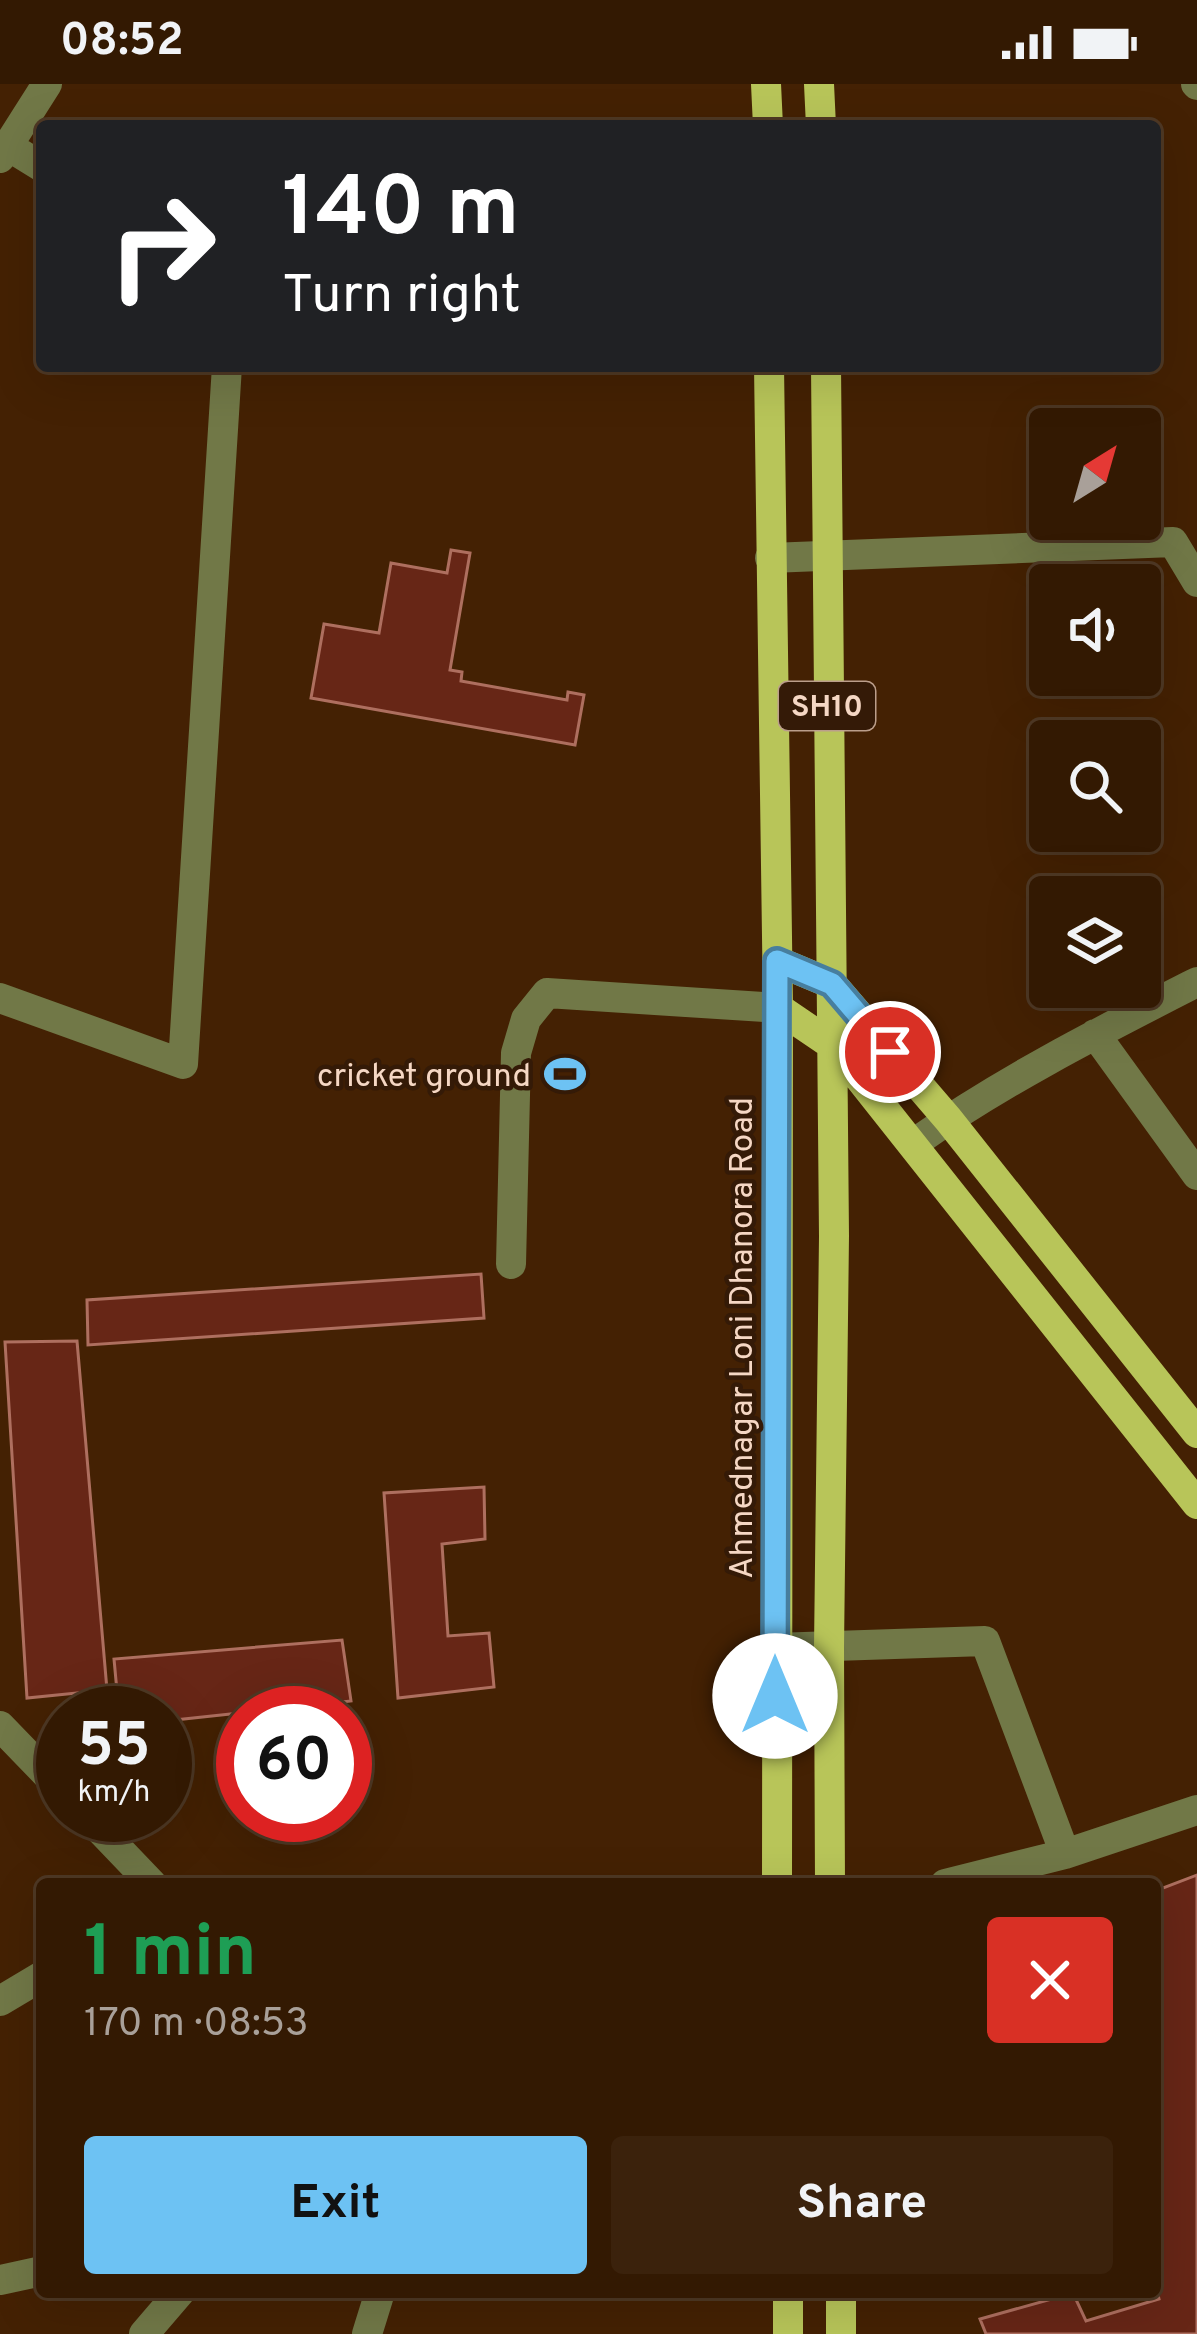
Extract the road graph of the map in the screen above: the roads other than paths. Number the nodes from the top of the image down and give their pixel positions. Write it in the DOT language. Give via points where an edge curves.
graph roads {
  1 [pos="47,84"];
  2 [pos="766,84"];
  3 [pos="819,84"];
  4 [pos="768,120"];
  5 [pos="821,120"];
  6 [pos="4,152"];
  7 [pos="36,165"];
  8 [pos="227,372"];
  9 [pos="769,372"];
  10 [pos="826,372"];
  11 [pos="824,557"];
  12 [pos="770,558"];
  13 [pos="1197,582"];
  14 [pos="777,961"];
  15 [pos="1197,982"];
  16 [pos="832,984"];
  17 [pos="0,998"];
  18 [pos="778,1008"];
  19 [pos="1094,1034"];
  20 [pos="834,1046"];
  21 [pos="948,1119"];
  22 [pos="914,1144"];
  23 [pos="1197,1175"];
  24 [pos="511,1264"];
  25 [pos="1197,1433"];
  26 [pos="1197,1504"];
  27 [pos="774,1648"];
  28 [pos="829,1648"];
  29 [pos="0,1726"];
  30 [pos="36,1763"];
  31 [pos="1197,1810"];
  32 [pos="112,1842"];
  33 [pos="1065,1854"];
  34 [pos="146,1878"];
  35 [pos="777,1878"];
  36 [pos="830,1878"];
  37 [pos="969,1878"];
  38 [pos="36,1980"];
  39 [pos="0,2001"];
  40 [pos="36,2272"];
  41 [pos="0,2280"];
  42 [pos="175,2298"];
  43 [pos="378,2298"];
  44 [pos="788,2298"];
  45 [pos="841,2298"];
  46 [pos="144,2334"];
  47 [pos="367,2334"];
  48 [pos="788,2334"];
  49 [pos="841,2334"];
  1 -- 6 [label="street"];
  2 -- 4 [label="main road"];
  3 -- 5 [label="main road"];
  6 -- 7 [label="street"];
  8 -- 17 [label="street" via="183,1064"];
  9 -- 12 [label="main road, Ahmednagar Loni Dhanora Road / SH10"];
  10 -- 11 [label="main road, SH10"];
  11 -- 12 [label="street"];
  11 -- 13 [label="street" via="1173,542"];
  11 -- 16 [label="main road, SH10"];
  12 -- 14 [label="main road, Ahmednagar Loni Dhanora Road / SH10"];
  14 -- 16 [label="main road"];
  14 -- 18 [label="main road, Ahmednagar Loni Dhanora Road / SH10"];
  15 -- 19 [label="street"];
  16 -- 20 [label="main road, SH10"];
  16 -- 21 [label="main road"];
  18 -- 20 [label="main road"];
  18 -- 24 [label="street" via="547,993 526,1018 516,1053"];
  18 -- 27 [label="main road, Ahmednagar Loni Dhanora Road / SH10"];
  19 -- 21 [label="street"];
  19 -- 23 [label="street"];
  20 -- 22 [label="main road"];
  20 -- 28 [label="main road, SH10"];
  21 -- 22 [label="street"];
  21 -- 25 [label="main road"];
  22 -- 26 [label="main road"];
  27 -- 28 [label="street"];
  27 -- 35 [label="main road, Ahmednagar Loni Dhanora Road / SH10"];
  28 -- 33 [label="street" via="986,1641"];
  28 -- 36 [label="main road, SH10"];
  29 -- 30 [label="street"];
  31 -- 33 [label="street"];
  32 -- 34 [label="street"];
  33 -- 37 [label="street"];
  38 -- 39 [label="street"];
  40 -- 41 [label="street"];
  42 -- 46 [label="street"];
  43 -- 47 [label="street"];
  44 -- 48 [label="main road"];
  45 -- 49 [label="main road"];
}
